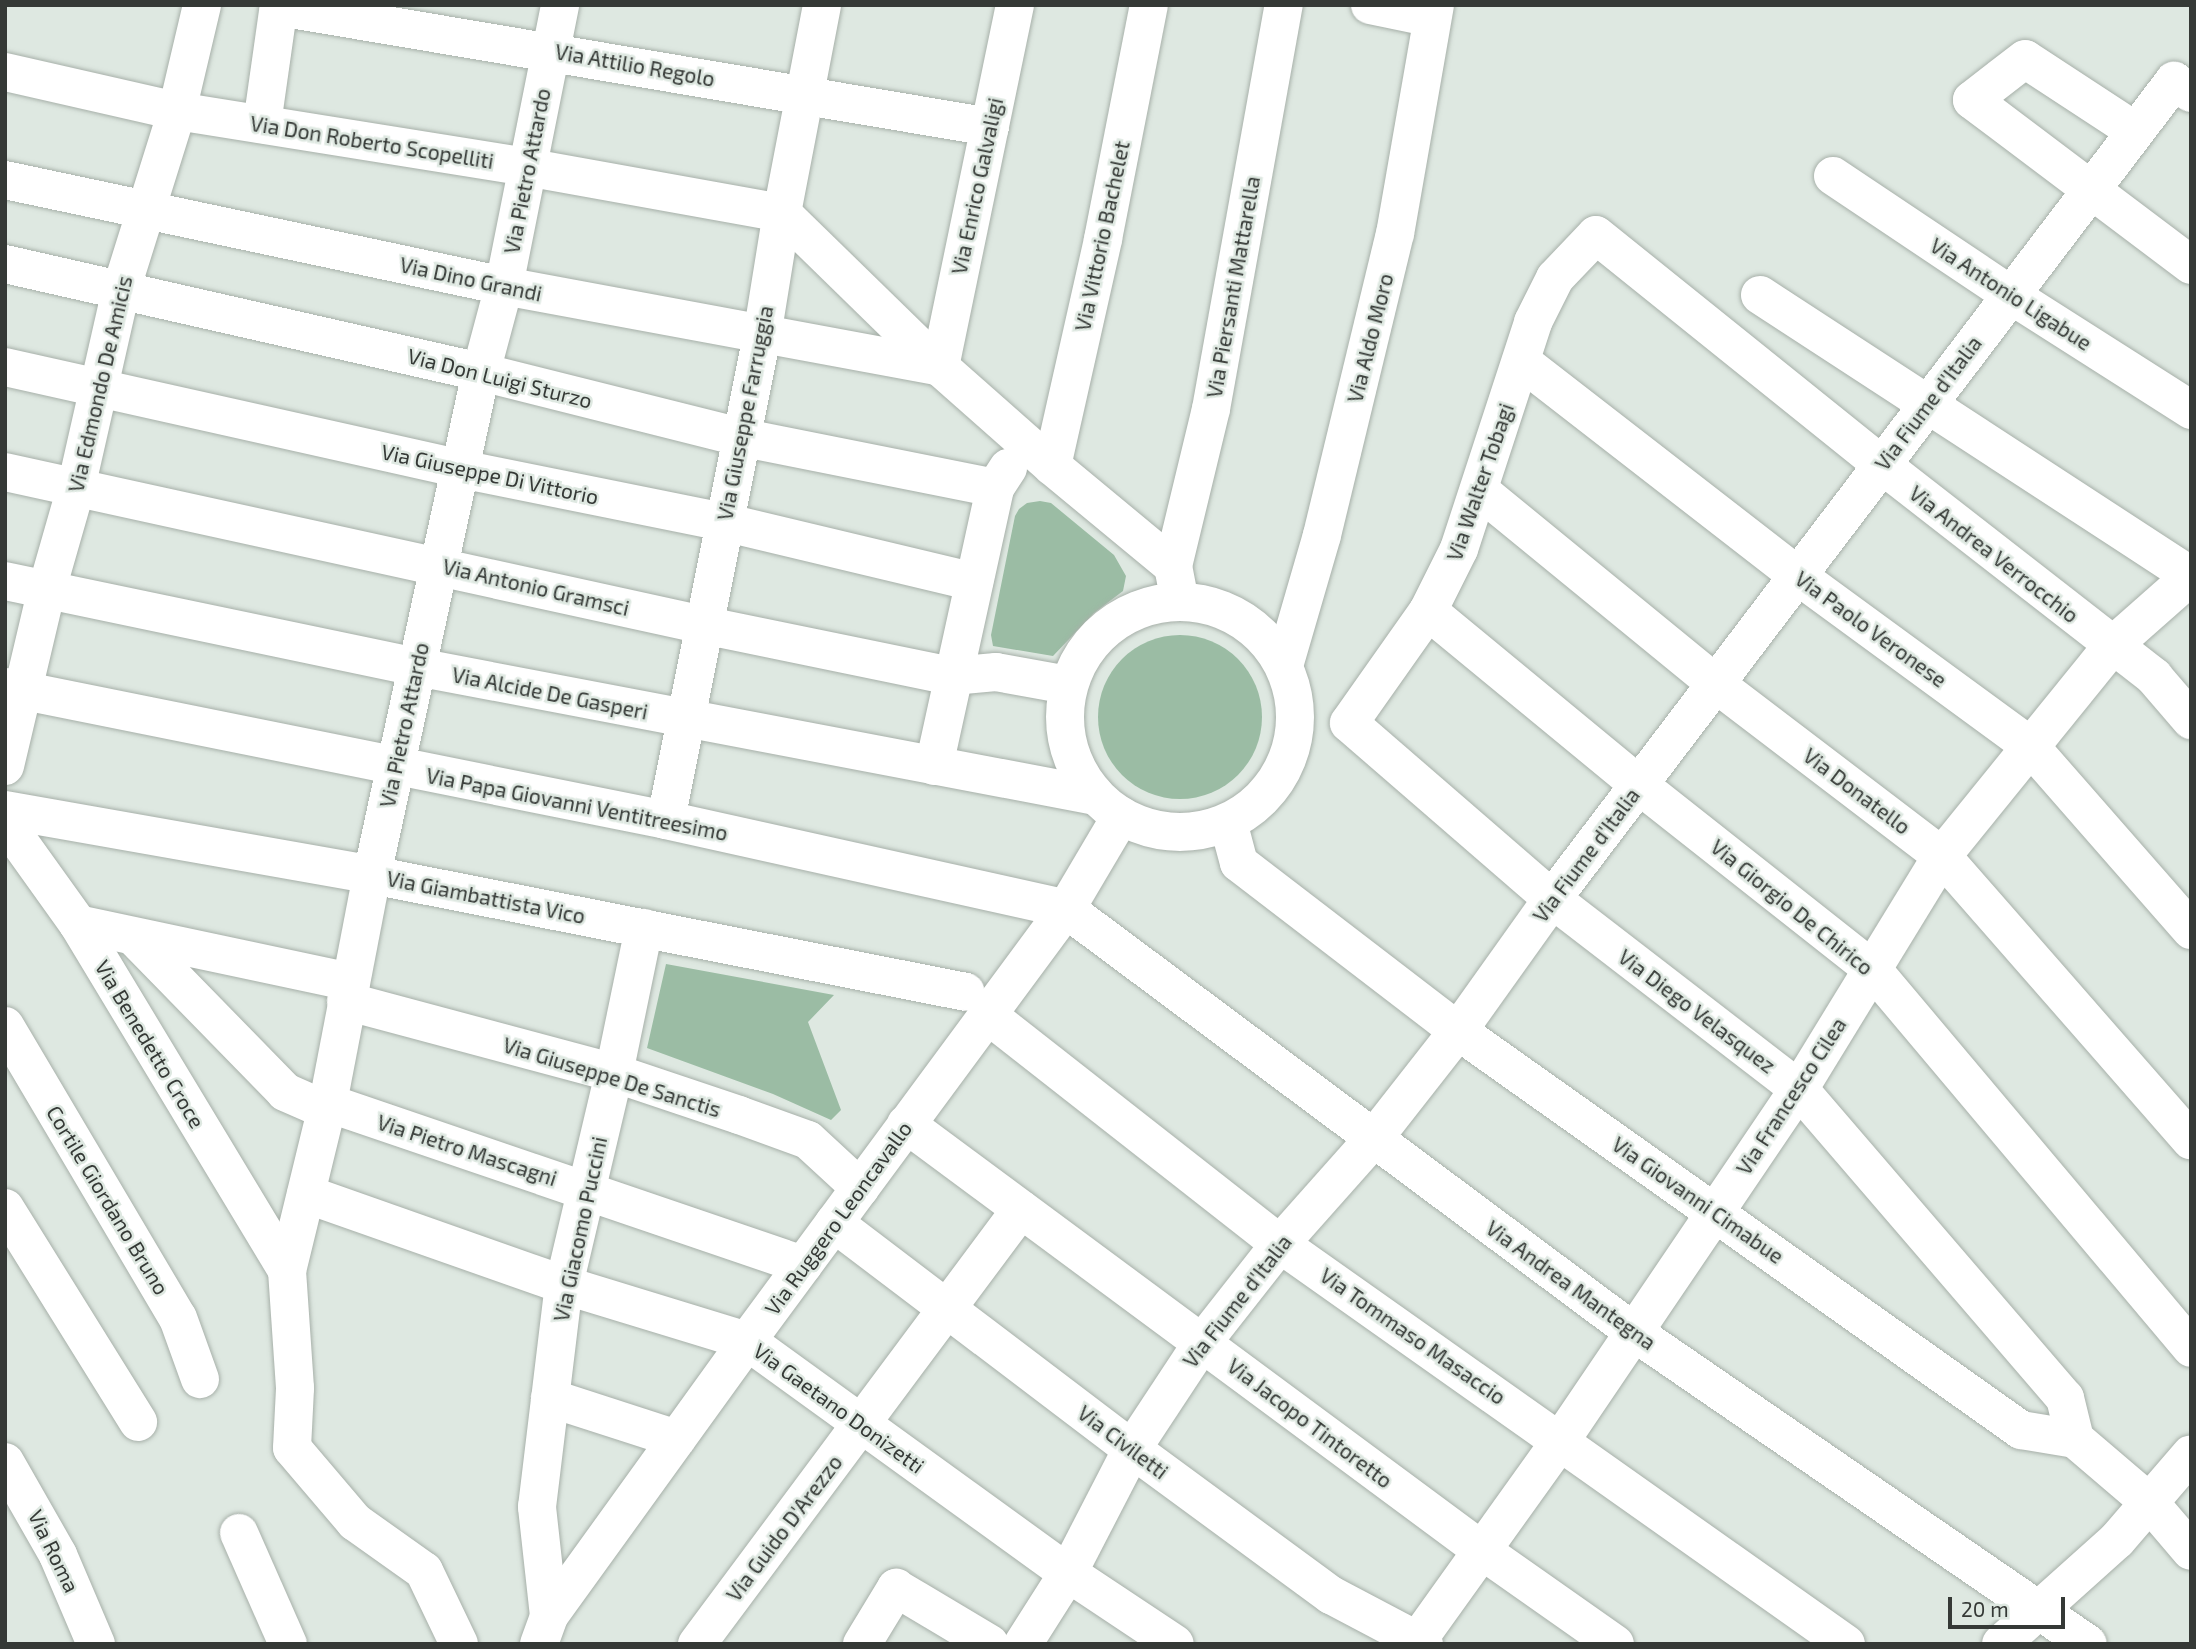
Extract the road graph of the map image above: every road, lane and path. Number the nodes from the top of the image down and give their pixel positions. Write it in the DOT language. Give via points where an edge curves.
graph roads {
  1 [pos="202,5"];
  2 [pos="560,5"];
  3 [pos="822,5"];
  4 [pos="1015,5"];
  5 [pos="1149,5"];
  6 [pos="1284,5"];
  7 [pos="1370,5"];
  8 [pos="279,6"];
  9 [pos="1433,12"];
  10 [pos="551,51"];
  11 [pos="5,72"];
  12 [pos="2182,87"];
  13 [pos="805,94"];
  14 [pos="177,111"];
  15 [pos="262,124"];
  16 [pos="990,127"];
  17 [pos="2134,131"];
  18 [pos="526,167"];
  19 [pos="1833,176"];
  20 [pos="5,180"];
  21 [pos="2090,190"];
  22 [pos="145,210"];
  23 [pos="782,213"];
  24 [pos="1596,235"];
  25 [pos="5,264"];
  26 [pos="2191,265"];
  27 [pos="504,286"];
  28 [pos="121,290"];
  29 [pos="2009,294"];
  30 [pos="1760,295"];
  31 [pos="762,336"];
  32 [pos="1521,362"];
  33 [pos="5,367"];
  34 [pos="940,367"];
  35 [pos="481,372"];
  36 [pos="97,388"];
  37 [pos="1927,405"];
  38 [pos="2191,410"];
  39 [pos="740,437"];
  40 [pos="1038,454"];
  41 [pos="1882,466"];
  42 [pos="460,469"];
  43 [pos="5,472"];
  44 [pos="76,488"];
  45 [pos="995,488"];
  46 [pos="1479,490"];
  47 [pos="723,522"];
  48 [pos="439,565"];
  49 [pos="1798,576"];
  50 [pos="2191,576"];
  51 [pos="5,581"];
  52 [pos="974,582"];
  53 [pos="1177,583"];
  54 [pos="47,589"];
  55 [pos="1428,611"];
  56 [pos="703,625"];
  57 [pos="2112,646"];
  58 [pos="1284,666"];
  59 [pos="417,667"];
  60 [pos="952,676"];
  61 [pos="1716,684"];
  62 [pos="1068,685"];
  63 [pos="14,688"];
  64 [pos="685,719"];
  65 [pos="1294,719"];
  66 [pos="2191,720"];
  67 [pos="1349,723"];
  68 [pos="2029,745"];
  69 [pos="5,765"];
  70 [pos="934,766"];
  71 [pos="395,767"];
  72 [pos="1639,785"];
  73 [pos="1108,806"];
  74 [pos="5,810"];
  75 [pos="666,820"];
  76 [pos="5,822"];
  77 [pos="1228,822"];
  78 [pos="1942,856"];
  79 [pos="372,875"];
  80 [pos="1552,900"];
  81 [pos="1066,909"];
  82 [pos="78,924"];
  83 [pos="644,928"];
  84 [pos="2191,930"];
  85 [pos="134,937"];
  86 [pos="1873,970"];
  87 [pos="348,992"];
  88 [pos="977,1004"];
  89 [pos="5,1026"];
  90 [pos="1458,1031"];
  91 [pos="614,1073"];
  92 [pos="1799,1089"];
  93 [pos="327,1107"];
  94 [pos="906,1124"];
  95 [pos="1374,1138"];
  96 [pos="2191,1140"];
  97 [pos="860,1188"];
  98 [pos="587,1190"];
  99 [pos="306,1194"];
  100 [pos="5,1208"];
  101 [pos="1021,1209"];
  102 [pos="1715,1211"];
  103 [pos="834,1223"];
  104 [pos="1280,1244"];
  105 [pos="803,1265"];
  106 [pos="287,1271"];
  107 [pos="564,1285"];
  108 [pos="948,1309"];
  109 [pos="1635,1334"];
  110 [pos="747,1341"];
  111 [pos="1202,1343"];
  112 [pos="2191,1348"];
  113 [pos="200,1378"];
  114 [pos="550,1398"];
  115 [pos="138,1422"];
  116 [pos="862,1424"];
  117 [pos="677,1439"];
  118 [pos="2076,1439"];
  119 [pos="1561,1440"];
  120 [pos="1132,1449"];
  121 [pos="2191,1454"];
  122 [pos="5,1462"];
  123 [pos="2150,1503"];
  124 [pos="239,1534"];
  125 [pos="2191,1551"];
  126 [pos="1484,1552"];
  127 [pos="1068,1573"];
  128 [pos="2039,1609"];
  129 [pos="544,1630"];
  130 [pos="1420,1642"];
  131 [pos="96,1644"];
  132 [pos="288,1644"];
  133 [pos="458,1644"];
  134 [pos="696,1644"];
  135 [pos="862,1644"];
  136 [pos="990,1644"];
  137 [pos="1023,1644"];
  138 [pos="1175,1644"];
  139 [pos="1615,1644"];
  140 [pos="1846,1644"];
  141 [pos="2000,1644"];
  142 [pos="2088,1644"];
  1 -- 14 [label="street, Via Edmondo De Amicis"];
  2 -- 10 [label="street, Via Pietro Attardo"];
  3 -- 13 [label="street, Via Giuseppe Farruggia"];
  4 -- 16 [label="street, Via Enrico Galvaligi"];
  5 -- 40 [label="street, Via Vittorio Bachelet" via="1103,239"];
  6 -- 53 [label="street, Via Piersanti Mattarella"];
  7 -- 9 [label="street"];
  8 -- 10 [label="street, Via Attilio Regolo"];
  8 -- 15 [label="street"];
  9 -- 58 [label="street, Via Aldo Moro" via="1395,234 1322,535"];
  10 -- 13 [label="street, Via Attilio Regolo"];
  10 -- 18 [label="street, Via Pietro Attardo"];
  11 -- 14 [label="street, Via Don Roberto Scopelliti"];
  12 -- 17 [label="street, Via Fiume d'Italia"];
  13 -- 16 [label="street, Via Attilio Regolo"];
  13 -- 23 [label="street, Via Giuseppe Farruggia"];
  14 -- 15 [label="street, Via Don Roberto Scopelliti"];
  14 -- 22 [label="street, Via Edmondo De Amicis"];
  15 -- 18 [label="street, Via Don Roberto Scopelliti"];
  16 -- 34 [label="street, Via Enrico Galvaligi"];
  17 -- 21 [label="street, Via Fiume d'Italia"];
  17 -- 21 [label="street" via="2025,59 1972,100"];
  18 -- 23 [label="street, Via Don Roberto Scopelliti"];
  18 -- 27 [label="street, Via Pietro Attardo"];
  19 -- 29 [label="street, Via Antonio Ligabue"];
  20 -- 22 [label="street, Via Dino Grandi"];
  21 -- 26 [label="street"];
  21 -- 29 [label="street, Via Fiume d'Italia"];
  22 -- 27 [label="street, Via Dino Grandi"];
  22 -- 28 [label="street, Via Edmondo De Amicis"];
  23 -- 31 [label="street, Via Giuseppe Farruggia"];
  23 -- 34 [label="street"];
  24 -- 32 [label="street, Via Walter Tobagi" via="1555,278 1533,322"];
  24 -- 41 [label="street, Via Andrea Verrocchio"];
  25 -- 28 [label="street, Via Don Luigi Sturzo"];
  27 -- 31 [label="street, Via Dino Grandi"];
  27 -- 35 [label="street, Via Pietro Attardo"];
  28 -- 35 [label="street, Via Don Luigi Sturzo"];
  28 -- 36 [label="street, Via Edmondo De Amicis"];
  29 -- 37 [label="street, Via Fiume d'Italia"];
  29 -- 38 [label="street, Via Antonio Ligabue"];
  30 -- 37 [label="street"];
  31 -- 34 [label="street, Via Dino Grandi"];
  31 -- 39 [label="street, Via Giuseppe Farruggia"];
  32 -- 46 [label="street, Via Walter Tobagi"];
  32 -- 49 [label="street, Via Paolo Veronese"];
  33 -- 36 [label="street, Via Giuseppe Di Vittorio"];
  34 -- 40 [label="street"];
  35 -- 39 [label="street, Via Don Luigi Sturzo"];
  35 -- 42 [label="street, Via Pietro Attardo"];
  36 -- 42 [label="street, Via Giuseppe Di Vittorio"];
  36 -- 44 [label="street, Via Edmondo De Amicis"];
  37 -- 41 [label="street, Via Fiume d'Italia"];
  37 -- 50 [label="street"];
  39 -- 45 [label="street, Via Don Luigi Sturzo"];
  39 -- 47 [label="street, Via Giuseppe Farruggia"];
  40 -- 45 [label="street"];
  40 -- 53 [label="street"];
  41 -- 49 [label="street, Via Fiume d'Italia"];
  41 -- 57 [label="street, Via Andrea Verrocchio"];
  42 -- 47 [label="street, Via Giuseppe Di Vittorio"];
  42 -- 48 [label="street, Via Pietro Attardo"];
  43 -- 44 [label="street, Via Antonio Gramsci"];
  44 -- 48 [label="street, Via Antonio Gramsci"];
  44 -- 54 [label="street, Via Edmondo De Amicis"];
  45 -- 52 [label="street"];
  46 -- 55 [label="street, Via Walter Tobagi" via="1460,549"];
  46 -- 61 [label="street, Via Donatello"];
  47 -- 52 [label="street, Via Giuseppe Di Vittorio"];
  47 -- 56 [label="street, Via Giuseppe Farruggia"];
  48 -- 56 [label="street, Via Antonio Gramsci"];
  48 -- 59 [label="street, Via Pietro Attardo"];
  49 -- 61 [label="street, Via Fiume d'Italia"];
  49 -- 68 [label="street, Via Paolo Veronese"];
  50 -- 57 [label="street, Via Francesco Cilea"];
  51 -- 54 [label="street, Via Alcide De Gasperi"];
  52 -- 60 [label="street"];
  53 -- 58 [label="street" via="1260,634"];
  53 -- 62 [label="street" via="1113,622 1085,650"];
  54 -- 59 [label="street, Via Alcide De Gasperi"];
  54 -- 63 [label="street, Via Edmondo De Amicis"];
  55 -- 67 [label="street, Via Walter Tobagi"];
  55 -- 72 [label="street, Via Giorgio De Chirico"];
  56 -- 60 [label="street, Via Antonio Gramsci"];
  56 -- 64 [label="street, Via Giuseppe Farruggia"];
  57 -- 66 [label="street, Via Andrea Verrocchio" via="2154,677"];
  57 -- 68 [label="street, Via Francesco Cilea"];
  58 -- 65 [label="street" via="1295,701"];
  59 -- 64 [label="street, Via Alcide De Gasperi"];
  59 -- 71 [label="street, Via Pietro Attardo"];
  60 -- 62 [label="street, Via Antonio Gramsci" via="996,672"];
  60 -- 70 [label="street"];
  61 -- 72 [label="street, Via Fiume d'Italia"];
  61 -- 78 [label="street, Via Donatello"];
  62 -- 73 [label="street" via="1064,725 1074,764"];
  63 -- 69 [label="street, Via Edmondo De Amicis"];
  63 -- 71 [label="street, Via Papa Giovanni Ventitreesimo"];
  64 -- 70 [label="street, Via Alcide De Gasperi"];
  64 -- 75 [label="street, Via Giuseppe Farruggia"];
  65 -- 67 [label="street"];
  65 -- 77 [label="street" via="1294,738 1281,773 1259,801"];
  67 -- 80 [label="street, Via Diego Velasquez"];
  68 -- 78 [label="street, Via Francesco Cilea"];
  68 -- 84 [label="street, Via Paolo Veronese"];
  70 -- 73 [label="street, Via Alcide De Gasperi"];
  71 -- 75 [label="street, Via Papa Giovanni Ventitreesimo"];
  71 -- 79 [label="street, Via Pietro Attardo"];
  72 -- 80 [label="street, Via Fiume d'Italia"];
  72 -- 86 [label="street, Via Giorgio De Chirico"];
  73 -- 77 [label="street" via="1164,830 1192,831"];
  73 -- 81 [label="street, Via Ruggero Leoncavallo"];
  74 -- 79 [label="street, Via Giambattista Vico"];
  75 -- 81 [label="street, Via Papa Giovanni Ventitreesimo"];
  76 -- 82 [label="street, Via Benedetto Croce"];
  77 -- 90 [label="street, Via Giovanni Cimabue" via="1239,863"];
  78 -- 86 [label="street, Via Francesco Cilea"];
  78 -- 96 [label="street, Via Donatello"];
  79 -- 83 [label="street, Via Giambattista Vico"];
  79 -- 87 [label="street, Via Pietro Attardo"];
  80 -- 90 [label="street, Via Fiume d'Italia"];
  80 -- 92 [label="street, Via Diego Velasquez"];
  81 -- 88 [label="street, Via Ruggero Leoncavallo"];
  81 -- 95 [label="street, Via Andrea Mantegna"];
  82 -- 85 [label="street, Via Giuseppe De Sanctis"];
  82 -- 106 [label="street, Via Benedetto Croce"];
  83 -- 88 [label="street, Via Giambattista Vico"];
  83 -- 91 [label="street, Via Giacomo Puccini"];
  85 -- 87 [label="street, Via Giuseppe De Sanctis"];
  85 -- 93 [label="street" via="285,1092"];
  86 -- 92 [label="street, Via Francesco Cilea"];
  86 -- 112 [label="street, Via Giorgio De Chirico"];
  87 -- 91 [label="street, Via Giuseppe De Sanctis"];
  87 -- 93 [label="street, Via Pietro Attardo"];
  88 -- 94 [label="street, Via Ruggero Leoncavallo"];
  88 -- 104 [label="street, Via Tommaso Masaccio"];
  89 -- 113 [label="street, Cortile Giordano Bruno" via="178,1318"];
  90 -- 95 [label="street, Via Fiume d'Italia"];
  90 -- 102 [label="street, Via Giovanni Cimabue"];
  91 -- 97 [label="street, Via Giuseppe De Sanctis" via="808,1140"];
  91 -- 98 [label="street, Via Giacomo Puccini"];
  92 -- 102 [label="street, Via Francesco Cilea"];
  92 -- 118 [label="street, Via Diego Velasquez" via="2065,1398"];
  93 -- 98 [label="street, Via Pietro Mascagni"];
  93 -- 99 [label="street, Via Pietro Attardo"];
  94 -- 97 [label="street, Via Ruggero Leoncavallo"];
  94 -- 101 [label="street, Via Jacopo Tintoretto"];
  95 -- 104 [label="street, Via Fiume d'Italia"];
  95 -- 109 [label="street, Via Andrea Mantegna"];
  97 -- 103 [label="street, Via Ruggero Leoncavallo"];
  98 -- 105 [label="street, Via Pietro Mascagni"];
  98 -- 107 [label="street, Via Giacomo Puccini"];
  99 -- 106 [label="street, Via Pietro Attardo"];
  99 -- 107 [label="street, Via Gaetano Donizetti"];
  100 -- 115 [label="street"];
  101 -- 108 [label="street, Via Guido D'Arezzo"];
  101 -- 111 [label="street, Via Jacopo Tintoretto"];
  102 -- 109 [label="street, Via Francesco Cilea"];
  102 -- 118 [label="street, Via Giovanni Cimabue" via="2021,1430"];
  103 -- 105 [label="street, Via Ruggero Leoncavallo"];
  103 -- 108 [label="street, Via Civiletti"];
  104 -- 111 [label="street, Via Fiume d'Italia"];
  104 -- 119 [label="street, Via Tommaso Masaccio"];
  105 -- 110 [label="street, Via Ruggero Leoncavallo"];
  106 -- 133 [label="street, Via Pietro Attardo" via="296,1388 292,1448 355,1522 424,1571"];
  107 -- 110 [label="street, Via Gaetano Donizetti"];
  107 -- 114 [label="street, Via Giacomo Puccini"];
  108 -- 116 [label="street, Via Guido D'Arezzo"];
  108 -- 120 [label="street, Via Civiletti"];
  109 -- 119 [label="street, Via Francesco Cilea"];
  109 -- 128 [label="street, Via Andrea Mantegna"];
  110 -- 116 [label="street, Via Gaetano Donizetti"];
  110 -- 117 [label="street, Via Ruggero Leoncavallo"];
  111 -- 120 [label="street, Via Fiume d'Italia"];
  111 -- 126 [label="street, Via Jacopo Tintoretto"];
  114 -- 117 [label="street"];
  114 -- 129 [label="street, Via Giacomo Puccini" via="537,1507"];
  116 -- 127 [label="street, Via Gaetano Donizetti"];
  116 -- 134 [label="street, Via Guido D'Arezzo"];
  117 -- 129 [label="street, Via Ruggero Leoncavallo"];
  118 -- 123 [label="street"];
  119 -- 126 [label="street, Via Francesco Cilea"];
  119 -- 140 [label="street, Via Tommaso Masaccio"];
  120 -- 127 [label="street, Via Fiume d'Italia"];
  120 -- 130 [label="street, Via Civiletti" via="1331,1595"];
  121 -- 123 [label="street"];
  122 -- 131 [label="street, Via Roma" via="58,1555"];
  123 -- 125 [label="street"];
  123 -- 128 [label="street" via="2117,1540"];
  124 -- 132 [label="street"];
  126 -- 130 [label="street, Via Francesco Cilea"];
  126 -- 139 [label="street, Via Jacopo Tintoretto"];
  127 -- 137 [label="street, Via Fiume d'Italia"];
  127 -- 138 [label="street, Via Gaetano Donizetti"];
  128 -- 141 [label="street"];
  128 -- 142 [label="street, Via Andrea Mantegna"];
  135 -- 136 [label="street" via="896,1588"];
}
